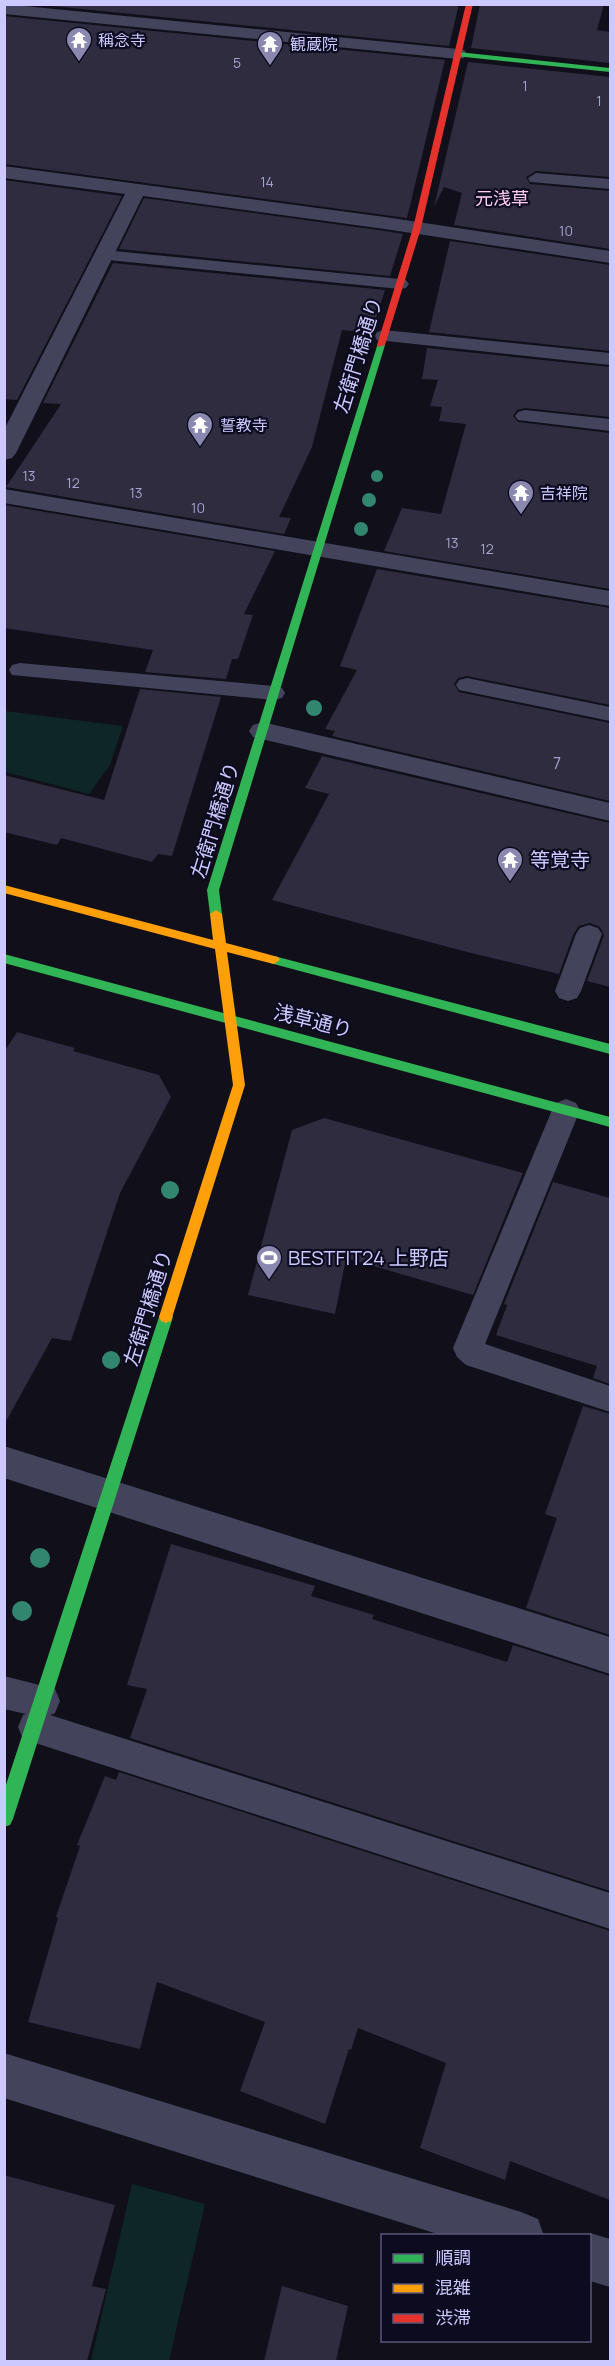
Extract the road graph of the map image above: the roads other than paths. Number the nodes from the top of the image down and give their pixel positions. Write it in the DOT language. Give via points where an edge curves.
graph roads {
  1 [pos="470,4"];
  2 [pos="4,9"];
  3 [pos="458,54"];
  4 [pos="610,70"];
  5 [pos="4,172"];
  6 [pos="536,178"];
  7 [pos="610,184"];
  8 [pos="137,190"];
  9 [pos="417,228"];
  10 [pos="104,255"];
  11 [pos="610,257"];
  12 [pos="400,284"];
  13 [pos="384,336"];
  14 [pos="610,359"];
  15 [pos="525,416"];
  16 [pos="610,425"];
  17 [pos="4,453"];
  18 [pos="4,496"];
  19 [pos="318,551"];
  20 [pos="610,599"];
  21 [pos="20,670"];
  22 [pos="467,685"];
  23 [pos="274,693"];
  24 [pos="610,714"];
  25 [pos="262,731"];
  26 [pos="610,812"];
  27 [pos="4,889"];
  28 [pos="589,934"];
  29 [pos="221,945"];
  30 [pos="4,958"];
  31 [pos="568,991"];
  32 [pos="230,1020"];
  33 [pos="610,1049"];
  34 [pos="566,1110"];
  35 [pos="610,1122"];
  36 [pos="610,1399"];
  37 [pos="4,1462"];
  38 [pos="110,1497"];
  39 [pos="610,1656"];
  40 [pos="4,1692"];
  41 [pos="39,1714"];
  42 [pos="4,1819"];
  43 [pos="610,1911"];
  44 [pos="4,2075"];
  45 [pos="518,2234"];
  46 [pos="591,2257"];
  47 [pos="610,2263"];
  1 -- 3 [label="street, 左衛門橋通り"];
  2 -- 3 [label="street"];
  3 -- 4 [label="street"];
  3 -- 9 [label="street, 左衛門橋通り"];
  5 -- 8 [label="street"];
  6 -- 7 [label="lane"];
  8 -- 9 [label="street"];
  8 -- 10 [label="street"];
  9 -- 11 [label="street"];
  9 -- 12 [label="street, 左衛門橋通り"];
  10 -- 12 [label="lane"];
  10 -- 17 [label="street"];
  12 -- 13 [label="street, 左衛門橋通り"];
  13 -- 14 [label="lane"];
  13 -- 19 [label="street, 左衛門橋通り"];
  15 -- 16 [label="lane"];
  18 -- 19 [label="street"];
  19 -- 20 [label="street"];
  19 -- 23 [label="street, 左衛門橋通り"];
  21 -- 23 [label="lane"];
  22 -- 24 [label="lane"];
  23 -- 25 [label="street, 左衛門橋通り"];
  25 -- 26 [label="street"];
  25 -- 29 [label="street, 左衛門橋通り" via="213,890"];
  27 -- 29 [label="street"];
  28 -- 31 [label="lane"];
  29 -- 32 [label="street, 左衛門橋通り"];
  29 -- 33 [label="street"];
  30 -- 32 [label="street, 浅草通り"];
  32 -- 34 [label="street, 浅草通り"];
  32 -- 38 [label="street, 左衛門橋通り" via="239,1085"];
  34 -- 35 [label="street, 浅草通り"];
  34 -- 36 [label="lane" via="468,1348 477,1356"];
  37 -- 38 [label="street"];
  38 -- 39 [label="street"];
  38 -- 41 [label="street, 左衛門橋通り"];
  40 -- 41 [label="lane"];
  41 -- 42 [label="street, 左衛門橋通り"];
  41 -- 43 [label="lane"];
  44 -- 45 [label="street"];
  46 -- 47 [label="street"];
}
